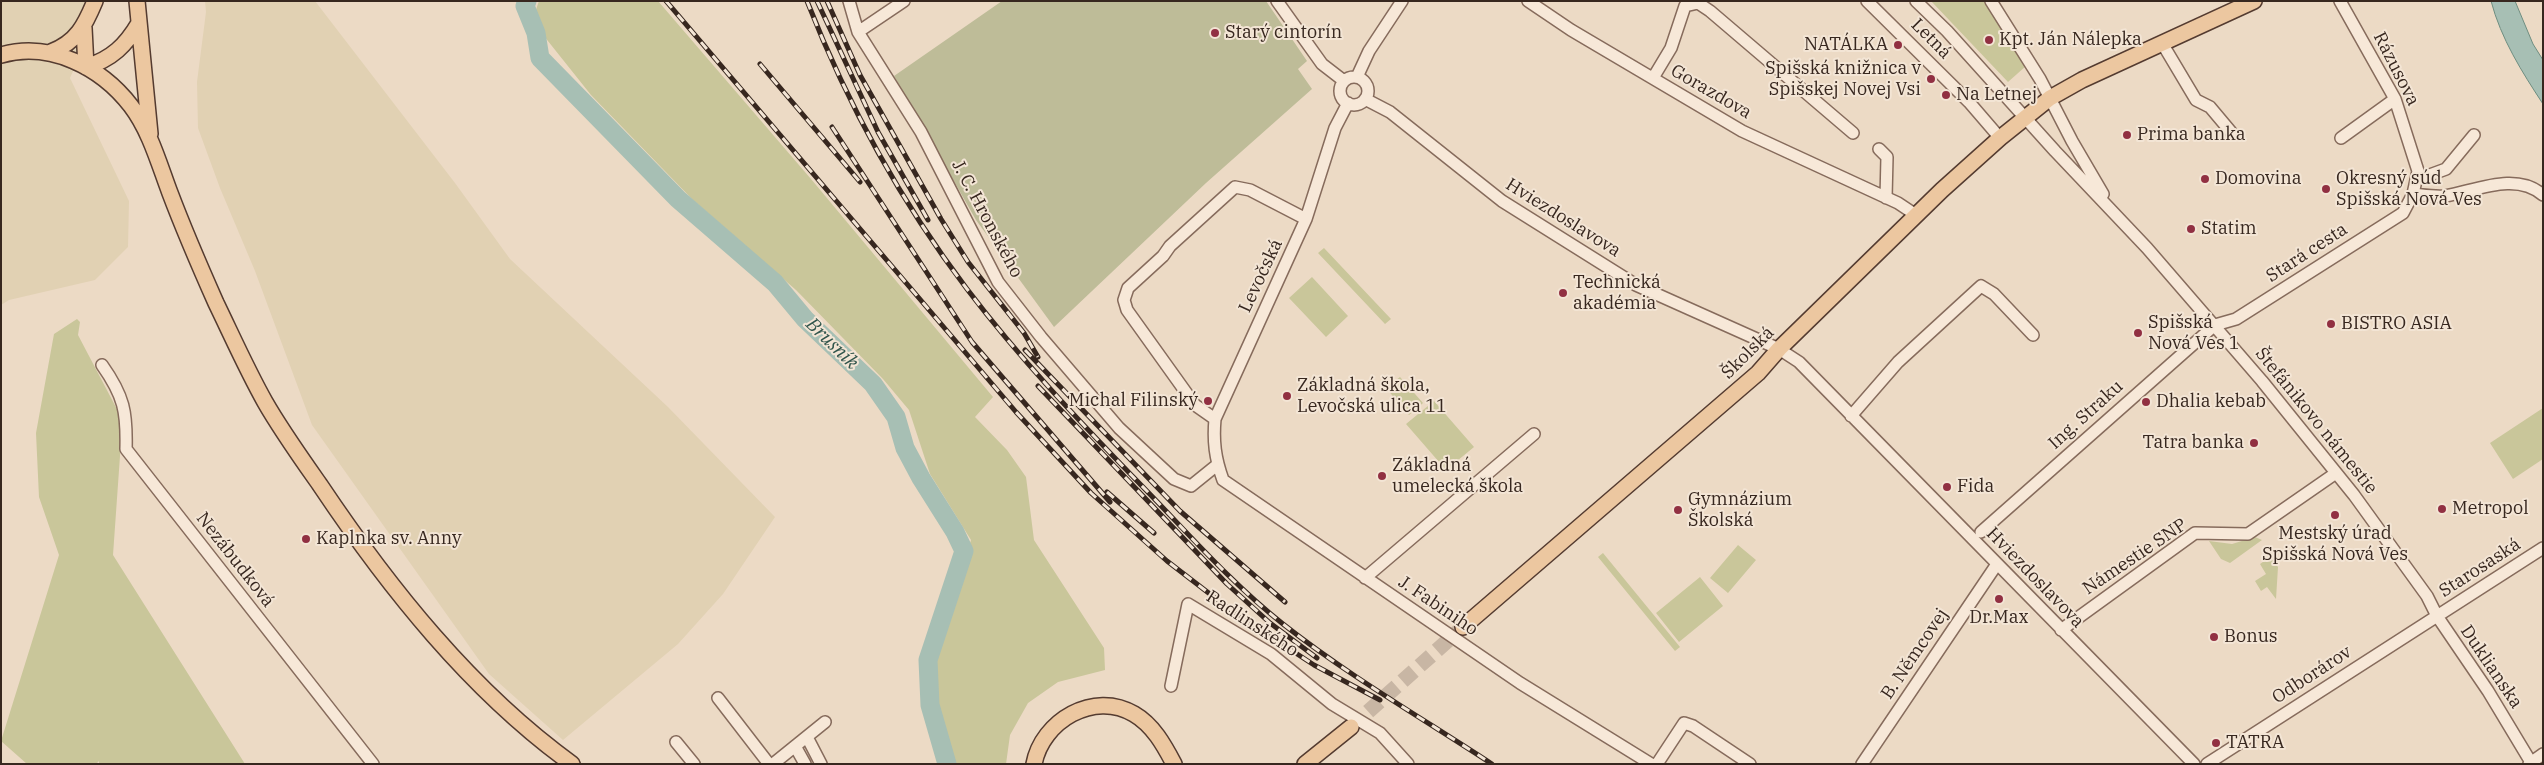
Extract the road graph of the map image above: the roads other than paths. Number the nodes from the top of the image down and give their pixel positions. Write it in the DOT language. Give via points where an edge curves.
graph roads {
  1 [pos="95,1"];
  2 [pos="138,1"];
  3 [pos="849,1"];
  4 [pos="904,1"];
  5 [pos="1277,1"];
  6 [pos="1402,1"];
  7 [pos="1528,1"];
  8 [pos="1867,1"];
  9 [pos="1916,1"];
  10 [pos="1991,1"];
  11 [pos="2254,1"];
  12 [pos="2340,1"];
  13 [pos="1682,4"];
  14 [pos="139,23"];
  15 [pos="84,28"];
  16 [pos="858,32"];
  17 [pos="2162,43"];
  18 [pos="52,52"];
  19 [pos="1,55"];
  20 [pos="86,67"];
  21 [pos="1357,77"];
  22 [pos="1653,78"];
  23 [pos="1344,81"];
  24 [pos="2050,98"];
  25 [pos="1365,99"];
  26 [pos="2395,99"];
  27 [pos="1348,103"];
  28 [pos="2025,117"];
  29 [pos="2231,132"];
  30 [pos="1853,133"];
  31 [pos="2474,135"];
  32 [pos="2000,138"];
  33 [pos="2341,138"];
  34 [pos="151,143"];
  35 [pos="1880,149"];
  36 [pos="2417,176"];
  37 [pos="2413,194"];
  38 [pos="2543,195"];
  39 [pos="1886,198"];
  40 [pos="2115,213"];
  41 [pos="1916,215"];
  42 [pos="1306,219"];
  43 [pos="2215,324"];
  44 [pos="2033,334"];
  45 [pos="1779,348"];
  46 [pos="102,366"];
  47 [pos="1851,416"];
  48 [pos="1215,419"];
  49 [pos="1534,434"];
  50 [pos="1217,465"];
  51 [pos="2336,473"];
  52 [pos="1981,532"];
  53 [pos="2543,548"];
  54 [pos="1997,564"];
  55 [pos="1365,578"];
  56 [pos="2437,616"];
  57 [pos="1463,627"];
  58 [pos="2061,630"];
  59 [pos="1171,686"];
  60 [pos="718,698"];
  61 [pos="825,722"];
  62 [pos="1351,728"];
  63 [pos="807,737"];
  64 [pos="676,742"];
  65 [pos="795,746"];
  66 [pos="2543,754"];
  67 [pos="1173,761"];
  68 [pos="1311,761"];
  69 [pos="2531,763"];
  70 [pos="373,764"];
  71 [pos="572,764"];
  72 [pos="694,764"];
  73 [pos="769,764"];
  74 [pos="773,764"];
  75 [pos="805,764"];
  76 [pos="821,764"];
  77 [pos="1034,764"];
  78 [pos="1408,764"];
  79 [pos="1650,764"];
  80 [pos="1657,764"];
  81 [pos="1750,764"];
  82 [pos="1862,764"];
  83 [pos="2194,764"];
  84 [pos="2207,764"];
  1 -- 15 [label="main road"];
  2 -- 14 [label="main road"];
  3 -- 16 [label="street, J. C. Hronského"];
  4 -- 16 [label="street"];
  5 -- 23 [label="street" via="1322,64"];
  6 -- 21 [label="street" via="1369,51"];
  7 -- 22 [label="street, Gorazdova"];
  8 -- 32 [label="street, Letná" via="1969,102"];
  9 -- 28 [label="street, Letná"];
  10 -- 24 [label="street, Štefánikovo námestie"];
  11 -- 17 [label="main road, Školská"];
  12 -- 26 [label="street, Rázusova"];
  13 -- 22 [label="street" via="1671,48"];
  13 -- 30 [label="street" via="1698,3 1710,11"];
  14 -- 20 [label="main road" via="118,51 98,64"];
  14 -- 34 [label="main road"];
  15 -- 18 [label="main road" via="75,38"];
  15 -- 20 [label="main road"];
  16 -- 50 [label="street, J. C. Hronského" via="921,132 998,282 1041,337 1119,428 1174,479 1191,486"];
  17 -- 24 [label="main road, Školská"];
  17 -- 29 [label="street" via="2196,100 2210,107"];
  18 -- 19 [label="main road" via="22,51"];
  18 -- 20 [label="main road"];
  20 -- 34 [label="main road" via="104,78 124,98"];
  21 -- 23 [label="street"];
  21 -- 25 [label="street" via="1367,86"];
  22 -- 39 [label="street, Gorazdova" via="1742,131"];
  23 -- 27 [label="street" via="1340,93"];
  24 -- 28 [label="main road, Školská"];
  24 -- 40 [label="street, Štefánikovo námestie"];
  25 -- 27 [label="street" via="1357,104"];
  25 -- 45 [label="street, Hviezdoslavova" via="1390,112 1502,201 1636,285"];
  26 -- 33 [label="street"];
  26 -- 36 [label="street, Rázusova"];
  27 -- 42 [label="street, Levočská" via="1335,128"];
  28 -- 32 [label="main road, Školská"];
  28 -- 40 [label="street, Štefánikovo námestie"];
  31 -- 36 [label="street" via="2446,169"];
  32 -- 41 [label="main road, Školská"];
  34 -- 71 [label="main road" via="195,256 265,401 330,500 396,588 474,678 545,744"];
  35 -- 39 [label="street" via="1887,157"];
  36 -- 37 [label="street, Stará cesta"];
  37 -- 38 [label="street" via="2444,196 2501,183 2535,188"];
  37 -- 43 [label="street, Stará cesta" via="2403,213 2236,319"];
  39 -- 41 [label="street, Gorazdova"];
  40 -- 43 [label="street, Štefánikovo námestie"];
  41 -- 45 [label="main road, Školská"];
  42 -- 48 [label="street, Levočská"];
  42 -- 48 [label="street" via="1250,190 1235,187 1170,246 1124,294 1127,310 1194,404"];
  43 -- 51 [label="street, Štefánikovo námestie"];
  43 -- 52 [label="street, Ing. Straku"];
  44 -- 47 [label="street" via="1994,294 1981,286 1898,362"];
  45 -- 47 [label="street, Hviezdoslavova" via="1798,362"];
  45 -- 57 [label="main road, Školská" via="1758,373"];
  46 -- 70 [label="street, Nezábudková" via="122,398 126,412 126,449"];
  47 -- 54 [label="street, Hviezdoslavova"];
  48 -- 50 [label="street, Levočská" via="1213,441"];
  49 -- 55 [label="street"];
  50 -- 55 [label="street, J. Fabiniho" via="1223,480"];
  51 -- 56 [label="street, Štefánikovo námestie" via="2427,596"];
  51 -- 58 [label="street, Námestie SNP" via="2248,534 2195,533"];
  53 -- 56 [label="street, Starosaská"];
  54 -- 58 [label="street, Hviezdoslavova"];
  54 -- 82 [label="street, B. Němcovej"];
  55 -- 79 [label="street, J. Fabiniho" via="1520,683"];
  56 -- 69 [label="street, Duklianska" via="2488,691"];
  56 -- 84 [label="street, Odborárov"];
  58 -- 83 [label="street, Hviezdoslavova"];
  59 -- 78 [label="street, Radlinského" via="1188,604 1271,654 1332,704 1380,733"];
  60 -- 73 [label="street"];
  61 -- 63 [label="street"];
  62 -- 68 [label="main road"];
  63 -- 65 [label="street"];
  63 -- 76 [label="street"];
  64 -- 72 [label="street"];
  65 -- 74 [label="street"];
  65 -- 75 [label="street"];
  66 -- 69 [label="street"];
  67 -- 77 [label="main road" via="1155,732 1134,714 1120,708 1095,706 1072,713 1048,731"];
  80 -- 81 [label="street" via="1684,723"];
}
